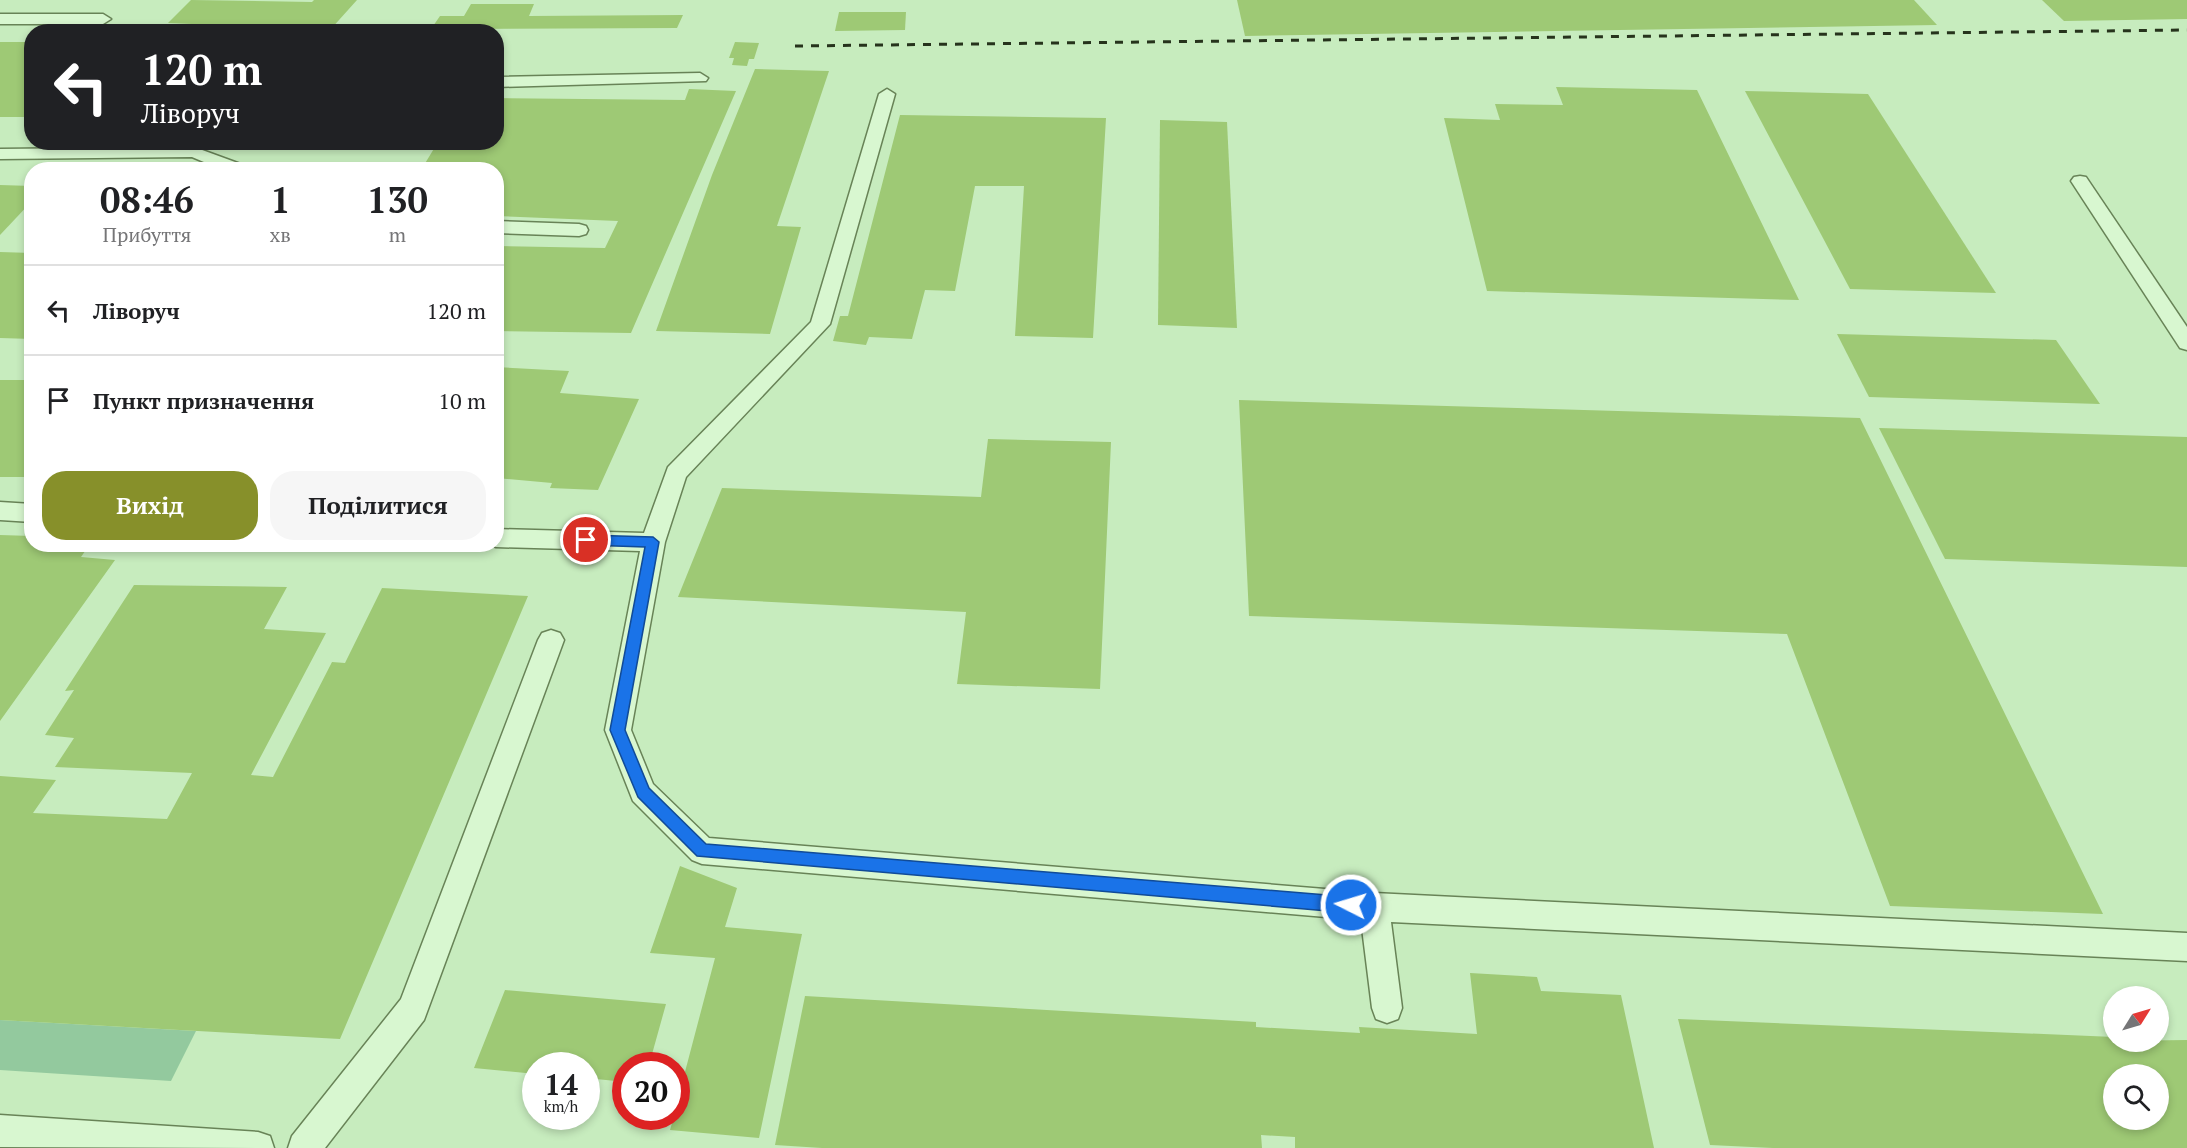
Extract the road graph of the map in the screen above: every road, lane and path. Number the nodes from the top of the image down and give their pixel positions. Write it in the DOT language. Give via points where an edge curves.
graph roads {
  1 [pos="0,19"];
  2 [pos="103,19"];
  3 [pos="700,78"];
  4 [pos="504,82"];
  5 [pos="887,94"];
  6 [pos="113,150"];
  7 [pos="203,150"];
  8 [pos="0,154"];
  9 [pos="225,162"];
  10 [pos="2080,181"];
  11 [pos="504,227"];
  12 [pos="579,230"];
  13 [pos="2187,343"];
  14 [pos="0,511"];
  15 [pos="24,512"];
  16 [pos="504,538"];
  17 [pos="653,542"];
  18 [pos="552,640"];
  19 [pos="1374,907"];
  20 [pos="2187,947"];
  21 [pos="1387,1008"];
  22 [pos="0,1131"];
  23 [pos="258,1148"];
  24 [pos="304,1148"];
  1 -- 2 [label="lane"];
  3 -- 4 [label="lane"];
  5 -- 17 [label="lane" via="820,324 676,473"];
  6 -- 8 [label="lane"];
  7 -- 9 [label="lane"];
  10 -- 13 [label="lane"];
  11 -- 12 [label="lane"];
  14 -- 15 [label="lane"];
  16 -- 17 [label="lane"];
  17 -- 19 [label="lane" via="618,730 643,792 702,851"];
  18 -- 24 [label="lane" via="413,1009"];
  19 -- 20 [label="lane"];
  19 -- 21 [label="lane"];
  22 -- 23 [label="lane"];
}
